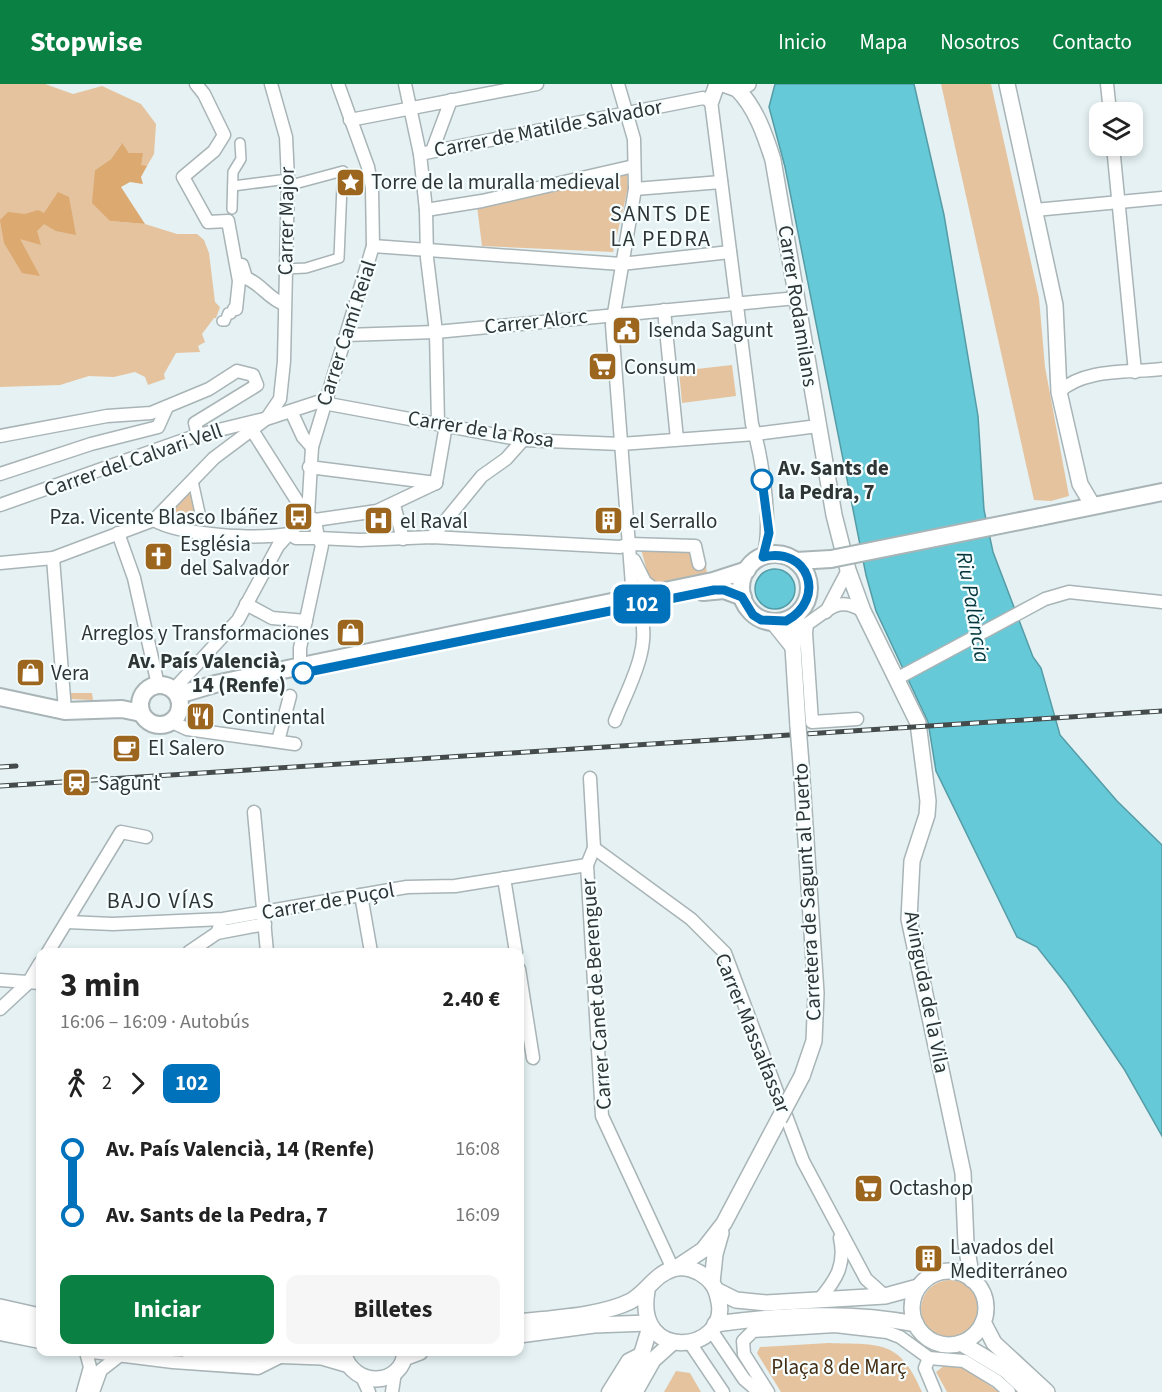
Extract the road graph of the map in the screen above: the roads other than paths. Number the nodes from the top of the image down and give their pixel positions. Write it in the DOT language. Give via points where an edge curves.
graph roads {
  1 [pos="196,84"];
  2 [pos="271,84"];
  3 [pos="338,84"];
  4 [pos="405,84"];
  5 [pos="459,84"];
  6 [pos="537,84"];
  7 [pos="618,84"];
  8 [pos="717,84"];
  9 [pos="1007,84"];
  10 [pos="1107,84"];
  11 [pos="739,86"];
  12 [pos="456,99"];
  13 [pos="711,101"];
  14 [pos="1109,102"];
  15 [pos="410,106"];
  16 [pos="627,113"];
  17 [pos="350,120"];
  18 [pos="240,143"];
  19 [pos="426,152"];
  20 [pos="1114,156"];
  21 [pos="634,166"];
  22 [pos="343,171"];
  23 [pos="287,182"];
  24 [pos="721,182"];
  25 [pos="233,186"];
  26 [pos="342,186"];
  27 [pos="635,189"];
  28 [pos="1162,198"];
  29 [pos="1119,202"];
  30 [pos="232,209"];
  31 [pos="426,210"];
  32 [pos="1035,210"];
  33 [pos="373,246"];
  34 [pos="233,250"];
  35 [pos="427,252"];
  36 [pos="730,252"];
  37 [pos="621,264"];
  38 [pos="285,269"];
  39 [pos="797,298"];
  40 [pos="284,304"];
  41 [pos="738,304"];
  42 [pos="236,309"];
  43 [pos="664,310"];
  44 [pos="614,313"];
  45 [pos="222,321"];
  46 [pos="436,332"];
  47 [pos="346,334"];
  48 [pos="1162,369"];
  49 [pos="1135,372"];
  50 [pos="1059,392"];
  51 [pos="323,403"];
  52 [pos="167,407"];
  53 [pos="291,411"];
  54 [pos="266,419"];
  55 [pos="442,424"];
  56 [pos="818,426"];
  57 [pos="252,430"];
  58 [pos="755,434"];
  59 [pos="198,435"];
  60 [pos="0,436"];
  61 [pos="523,440"];
  62 [pos="677,440"];
  63 [pos="621,444"];
  64 [pos="312,447"];
  65 [pos="309,467"];
  66 [pos="0,474"];
  67 [pos="193,481"];
  68 [pos="436,483"];
  69 [pos="1162,492"];
  70 [pos="0,505"];
  71 [pos="394,505"];
  72 [pos="1085,507"];
  73 [pos="200,513"];
  74 [pos="310,517"];
  75 [pos="154,520"];
  76 [pos="118,533"];
  77 [pos="290,534"];
  78 [pos="432,537"];
  79 [pos="318,538"];
  80 [pos="403,538"];
  81 [pos="630,544"];
  82 [pos="763,557"];
  83 [pos="53,558"];
  84 [pos="831,559"];
  85 [pos="796,561"];
  86 [pos="0,563"];
  87 [pos="699,564"];
  88 [pos="747,570"];
  89 [pos="848,570"];
  90 [pos="809,584"];
  91 [pos="657,597"];
  92 [pos="742,597"];
  93 [pos="1162,602"];
  94 [pos="624,603"];
  95 [pos="246,604"];
  96 [pos="863,611"];
  97 [pos="826,613"];
  98 [pos="797,615"];
  99 [pos="641,617"];
  100 [pos="306,621"];
  101 [pos="772,622"];
  102 [pos="793,647"];
  103 [pos="300,666"];
  104 [pos="898,678"];
  105 [pos="172,693"];
  106 [pos="290,696"];
  107 [pos="0,697"];
  108 [pos="141,706"];
  109 [pos="65,711"];
  110 [pos="857,719"];
  111 [pos="615,721"];
  112 [pos="172,722"];
  113 [pos="278,741"];
  114 [pos="295,744"];
  115 [pos="590,778"];
  116 [pos="254,812"];
  117 [pos="146,837"];
  118 [pos="594,848"];
  119 [pos="587,865"];
  120 [pos="504,878"];
  121 [pos="361,895"];
  122 [pos="264,918"];
  123 [pos="223,919"];
  124 [pos="67,922"];
  125 [pos="217,933"];
  126 [pos="51,948"];
  127 [pos="195,948"];
  128 [pos="267,948"];
  129 [pos="369,948"];
  130 [pos="515,948"];
  131 [pos="0,980"];
  132 [pos="34,983"];
  133 [pos="524,999"];
  134 [pos="0,1009"];
  135 [pos="534,1058"];
  136 [pos="724,1223"];
  137 [pos="838,1231"];
  138 [pos="966,1244"];
  139 [pos="675,1268"];
  140 [pos="944,1272"];
  141 [pos="972,1280"];
  142 [pos="714,1286"];
  143 [pos="918,1287"];
  144 [pos="647,1291"];
  145 [pos="885,1296"];
  146 [pos="819,1300"];
  147 [pos="0,1307"];
  148 [pos="36,1315"];
  149 [pos="0,1321"];
  150 [pos="524,1321"];
  151 [pos="983,1322"];
  152 [pos="916,1324"];
  153 [pos="649,1325"];
  154 [pos="713,1327"];
  155 [pos="36,1329"];
  156 [pos="0,1334"];
  157 [pos="524,1334"];
  158 [pos="36,1341"];
  159 [pos="673,1342"];
  160 [pos="690,1343"];
  161 [pos="961,1343"];
  162 [pos="642,1353"];
  163 [pos="87,1356"];
  164 [pos="119,1356"];
  165 [pos="262,1356"];
  166 [pos="403,1356"];
  167 [pos="280,1357"];
  168 [pos="345,1358"];
  169 [pos="929,1358"];
  170 [pos="395,1372"];
  171 [pos="645,1374"];
  172 [pos="362,1377"];
  173 [pos="83,1392"];
  174 [pos="93,1392"];
  175 [pos="369,1392"];
  176 [pos="392,1392"];
  177 [pos="608,1392"];
  178 [pos="620,1392"];
  179 [pos="635,1392"];
  180 [pos="642,1392"];
  181 [pos="723,1392"];
  182 [pos="759,1392"];
  183 [pos="768,1392"];
  184 [pos="935,1392"];
  185 [pos="1009,1392"];
  186 [pos="1029,1392"];
  187 [pos="1047,1392"];
  1 -- 34 [label="street" via="224,135 213,151 183,177 208,222 228,221"];
  2 -- 23 [label="street, Carrer Major" via="286,136"];
  3 -- 17 [label="street, Carrer Camí Reial"];
  4 -- 15 [label="street"];
  5 -- 12 [label="street"];
  6 -- 12 [label="street"];
  7 -- 16 [label="street"];
  8 -- 13 [label="street"];
  9 -- 32 [label="street"];
  10 -- 14 [label="street"];
  11 -- 39 [label="street, Carrer Rodamilans" via="761,126 773,160"];
  12 -- 15 [label="street"];
  12 -- 19 [label="street"];
  13 -- 16 [label="street, Carrer de Matilde Salvador" via="703,98"];
  13 -- 24 [label="street"];
  15 -- 17 [label="street"];
  15 -- 19 [label="street"];
  16 -- 19 [label="street, Carrer de Matilde Salvador"];
  16 -- 21 [label="street" via="634,139"];
  17 -- 33 [label="street, Carrer Camí Reial" via="369,167"];
  18 -- 25 [label="street" via="241,159 233,172"];
  19 -- 31 [label="street"];
  20 -- 29 [label="street"];
  21 -- 27 [label="street"];
  21 -- 31 [label="street"];
  22 -- 23 [label="street"];
  23 -- 25 [label="street"];
  23 -- 38 [label="street, Carrer Major"];
  24 -- 27 [label="street"];
  24 -- 36 [label="street"];
  25 -- 30 [label="street"];
  26 -- 38 [label="street" via="339,258 306,268"];
  27 -- 37 [label="street"];
  28 -- 29 [label="street"];
  29 -- 32 [label="street"];
  29 -- 49 [label="street"];
  31 -- 35 [label="street"];
  32 -- 50 [label="street" via="1055,305"];
  33 -- 35 [label="street"];
  33 -- 47 [label="street, Carrer Camí Reial"];
  34 -- 40 [label="street" via="242,260 246,278"];
  34 -- 42 [label="street" via="239,281"];
  35 -- 37 [label="street"];
  35 -- 46 [label="street"];
  36 -- 37 [label="street"];
  36 -- 41 [label="street"];
  37 -- 44 [label="street"];
  38 -- 40 [label="street, Carrer Major"];
  39 -- 41 [label="street, Carrer Alorc"];
  39 -- 56 [label="street, Carrer Rodamilans"];
  40 -- 54 [label="street, Carrer Major" via="280,399"];
  41 -- 43 [label="street, Carrer Alorc"];
  41 -- 58 [label="street"];
  42 -- 45 [label="street"];
  43 -- 44 [label="street, Carrer Alorc"];
  43 -- 62 [label="street"];
  44 -- 46 [label="street, Carrer Alorc"];
  44 -- 63 [label="street"];
  46 -- 47 [label="street, Carrer Alorc"];
  46 -- 55 [label="street"];
  47 -- 51 [label="street, Carrer Camí Reial"];
  48 -- 49 [label="street"];
  49 -- 50 [label="street" via="1084,377"];
  50 -- 72 [label="street"];
  51 -- 53 [label="street, Carrer del Calvari Vell"];
  51 -- 55 [label="street, Carrer de la Rosa"];
  51 -- 64 [label="street, Carrer Camí Reial"];
  52 -- 59 [label="street" via="209,389 237,371 261,380 195,423"];
  52 -- 60 [label="street"];
  52 -- 66 [label="street" via="158,427"];
  53 -- 54 [label="street, Carrer del Calvari Vell"];
  53 -- 64 [label="street"];
  54 -- 57 [label="street"];
  54 -- 59 [label="street, Carrer del Calvari Vell"];
  55 -- 61 [label="street, Carrer de la Rosa"];
  55 -- 68 [label="street"];
  56 -- 58 [label="street, Carrer de la Rosa"];
  56 -- 89 [label="street, Carrer Rodamilans"];
  57 -- 67 [label="street" via="214,458"];
  57 -- 74 [label="street"];
  58 -- 62 [label="street, Carrer de la Rosa"];
  58 -- 82 [label="street" via="769,533"];
  59 -- 70 [label="street, Carrer del Calvari Vell"];
  61 -- 63 [label="street, Carrer de la Rosa"];
  61 -- 78 [label="street" via="483,476"];
  62 -- 63 [label="street, Carrer de la Rosa"];
  63 -- 81 [label="street"];
  64 -- 65 [label="street, Carrer Camí Reial"];
  65 -- 68 [label="street"];
  65 -- 74 [label="street, Carrer Camí Reial"];
  67 -- 73 [label="street"];
  67 -- 75 [label="street"];
  68 -- 71 [label="street"];
  69 -- 72 [label="main road"];
  71 -- 74 [label="street" via="360,515"];
  71 -- 80 [label="street"];
  72 -- 84 [label="main road, bridge"];
  74 -- 77 [label="street"];
  74 -- 79 [label="street"];
  75 -- 76 [label="street"];
  75 -- 77 [label="street" via="179,530 245,538"];
  76 -- 83 [label="street"];
  76 -- 105 [label="street"];
  77 -- 79 [label="street" via="296,538"];
  77 -- 95 [label="street" via="278,546"];
  78 -- 80 [label="street"];
  78 -- 81 [label="street" via="620,547"];
  79 -- 80 [label="street"];
  79 -- 100 [label="street" via="322,545"];
  81 -- 87 [label="street" via="695,546"];
  81 -- 91 [label="street" via="636,567"];
  81 -- 94 [label="street" via="632,585"];
  82 -- 85 [label="main road" via="781,555"];
  82 -- 88 [label="main road"];
  83 -- 86 [label="street"];
  83 -- 109 [label="street"];
  84 -- 85 [label="main road"];
  84 -- 90 [label="main road"];
  85 -- 90 [label="main road"];
  88 -- 91 [label="main road"];
  88 -- 92 [label="main road" via="742,578"];
  89 -- 96 [label="street, Avinguda de la Vila"];
  89 -- 97 [label="street"];
  90 -- 98 [label="main road" via="807,601"];
  91 -- 92 [label="main road" via="714,590"];
  91 -- 94 [label="main road"];
  91 -- 99 [label="street"];
  92 -- 101 [label="main road" via="753,615"];
  93 -- 104 [label="street" via="1068,592 1045,599"];
  94 -- 99 [label="street"];
  94 -- 103 [label="main road"];
  94 -- 105 [label="main road" via="294,675"];
  95 -- 100 [label="street" via="272,618"];
  95 -- 105 [label="street" via="238,620"];
  96 -- 97 [label="street" via="850,602"];
  96 -- 104 [label="street, Avinguda de la Vila"];
  97 -- 110 [label="street" via="807,624 812,722"];
  98 -- 101 [label="main road"];
  98 -- 102 [label="street, Carretera de Sagunt al Puerto"];
  99 -- 111 [label="street" via="645,631"];
  100 -- 103 [label="street"];
  101 -- 102 [label="street"];
  102 -- 136 [label="street, Carretera de Sagunt al Puerto, bridge" via="816,993 814,1041 801,1076"];
  103 -- 105 [label="main road"];
  104 -- 138 [label="street, Avinguda de la Vila" via="918,723 927,786 927,815 912,861 909,919 963,1173"];
  105 -- 108 [label="main road" via="146,690"];
  105 -- 112 [label="main road" via="179,713"];
  106 -- 113 [label="street"];
  107 -- 109 [label="main road"];
  108 -- 109 [label="main road"];
  108 -- 112 [label="main road" via="147,720 159,726"];
  112 -- 113 [label="street" via="187,729"];
  113 -- 114 [label="street"];
  115 -- 118 [label="street, Carrer Canet de Berenguer"];
  116 -- 122 [label="street"];
  117 -- 124 [label="street" via="121,832"];
  118 -- 119 [label="street, Carrer Canet de Berenguer"];
  118 -- 137 [label="street, Carrer Massalfassar" via="691,919 725,953 803,1161"];
  119 -- 120 [label="street, Carrer de Puçol"];
  119 -- 139 [label="street, Carrer Canet de Berenguer" via="602,1116"];
  120 -- 121 [label="street, Carrer de Puçol"];
  120 -- 130 [label="street"];
  121 -- 122 [label="street, Carrer de Puçol"];
  121 -- 129 [label="street"];
  122 -- 123 [label="street, Carrer de Puçol"];
  122 -- 125 [label="street, Carrer de Puçol"];
  122 -- 128 [label="street"];
  123 -- 124 [label="street, Carrer de Puçol"];
  123 -- 125 [label="street"];
  124 -- 126 [label="street"];
  125 -- 127 [label="street"];
  131 -- 132 [label="street"];
  132 -- 134 [label="street"];
  133 -- 135 [label="street"];
  136 -- 139 [label="street, Carretera de Sagunt al Puerto" via="703,1250"];
  136 -- 142 [label="street, Carretera de Sagunt al Puerto" via="715,1254"];
  137 -- 145 [label="street, Carrer Massalfassar" via="866,1279"];
  137 -- 146 [label="street, Carrer Massalfassar" via="843,1261 835,1282"];
  138 -- 140 [label="street"];
  138 -- 141 [label="street, Avinguda de la Vila"];
  139 -- 142 [label="street" via="702,1274"];
  139 -- 144 [label="street" via="657,1277"];
  140 -- 141 [label="street" via="959,1273"];
  140 -- 143 [label="street"];
  141 -- 151 [label="street" via="984,1298"];
  142 -- 146 [label="street" via="736,1300"];
  142 -- 154 [label="street" via="720,1307"];
  143 -- 145 [label="street"];
  143 -- 152 [label="street" via="912,1306"];
  144 -- 150 [label="street" via="629,1302 590,1312"];
  144 -- 153 [label="street" via="644,1307"];
  145 -- 146 [label="street"];
  147 -- 148 [label="street"];
  149 -- 155 [label="street"];
  151 -- 161 [label="street" via="974,1335"];
  151 -- 187 [label="street" via="994,1343"];
  152 -- 154 [label="street" via="836,1314"];
  152 -- 161 [label="street" via="934,1342"];
  153 -- 157 [label="street" via="594,1324"];
  153 -- 159 [label="street" via="660,1337"];
  153 -- 162 [label="street"];
  154 -- 160 [label="street"];
  154 -- 182 [label="street" via="744,1379"];
  156 -- 158 [label="street"];
  159 -- 160 [label="street"];
  159 -- 171 [label="street" via="652,1360"];
  160 -- 181 [label="street"];
  161 -- 186 [label="street" via="1006,1370"];
  162 -- 177 [label="street" via="628,1359"];
  162 -- 178 [label="street"];
  163 -- 173 [label="street" via="90,1367"];
  164 -- 167 [label="street" via="258,1368"];
  164 -- 174 [label="street" via="101,1370"];
  165 -- 167 [label="street"];
  166 -- 170 [label="street"];
  167 -- 168 [label="street"];
  168 -- 172 [label="street"];
  169 -- 183 [label="street" via="900,1337 863,1328 753,1331 743,1341 744,1354"];
  169 -- 184 [label="street" via="925,1368"];
  169 -- 185 [label="street" via="964,1361"];
  170 -- 172 [label="street" via="378,1380"];
  170 -- 176 [label="street"];
  171 -- 179 [label="street"];
  171 -- 180 [label="street"];
  172 -- 175 [label="street"];
}
